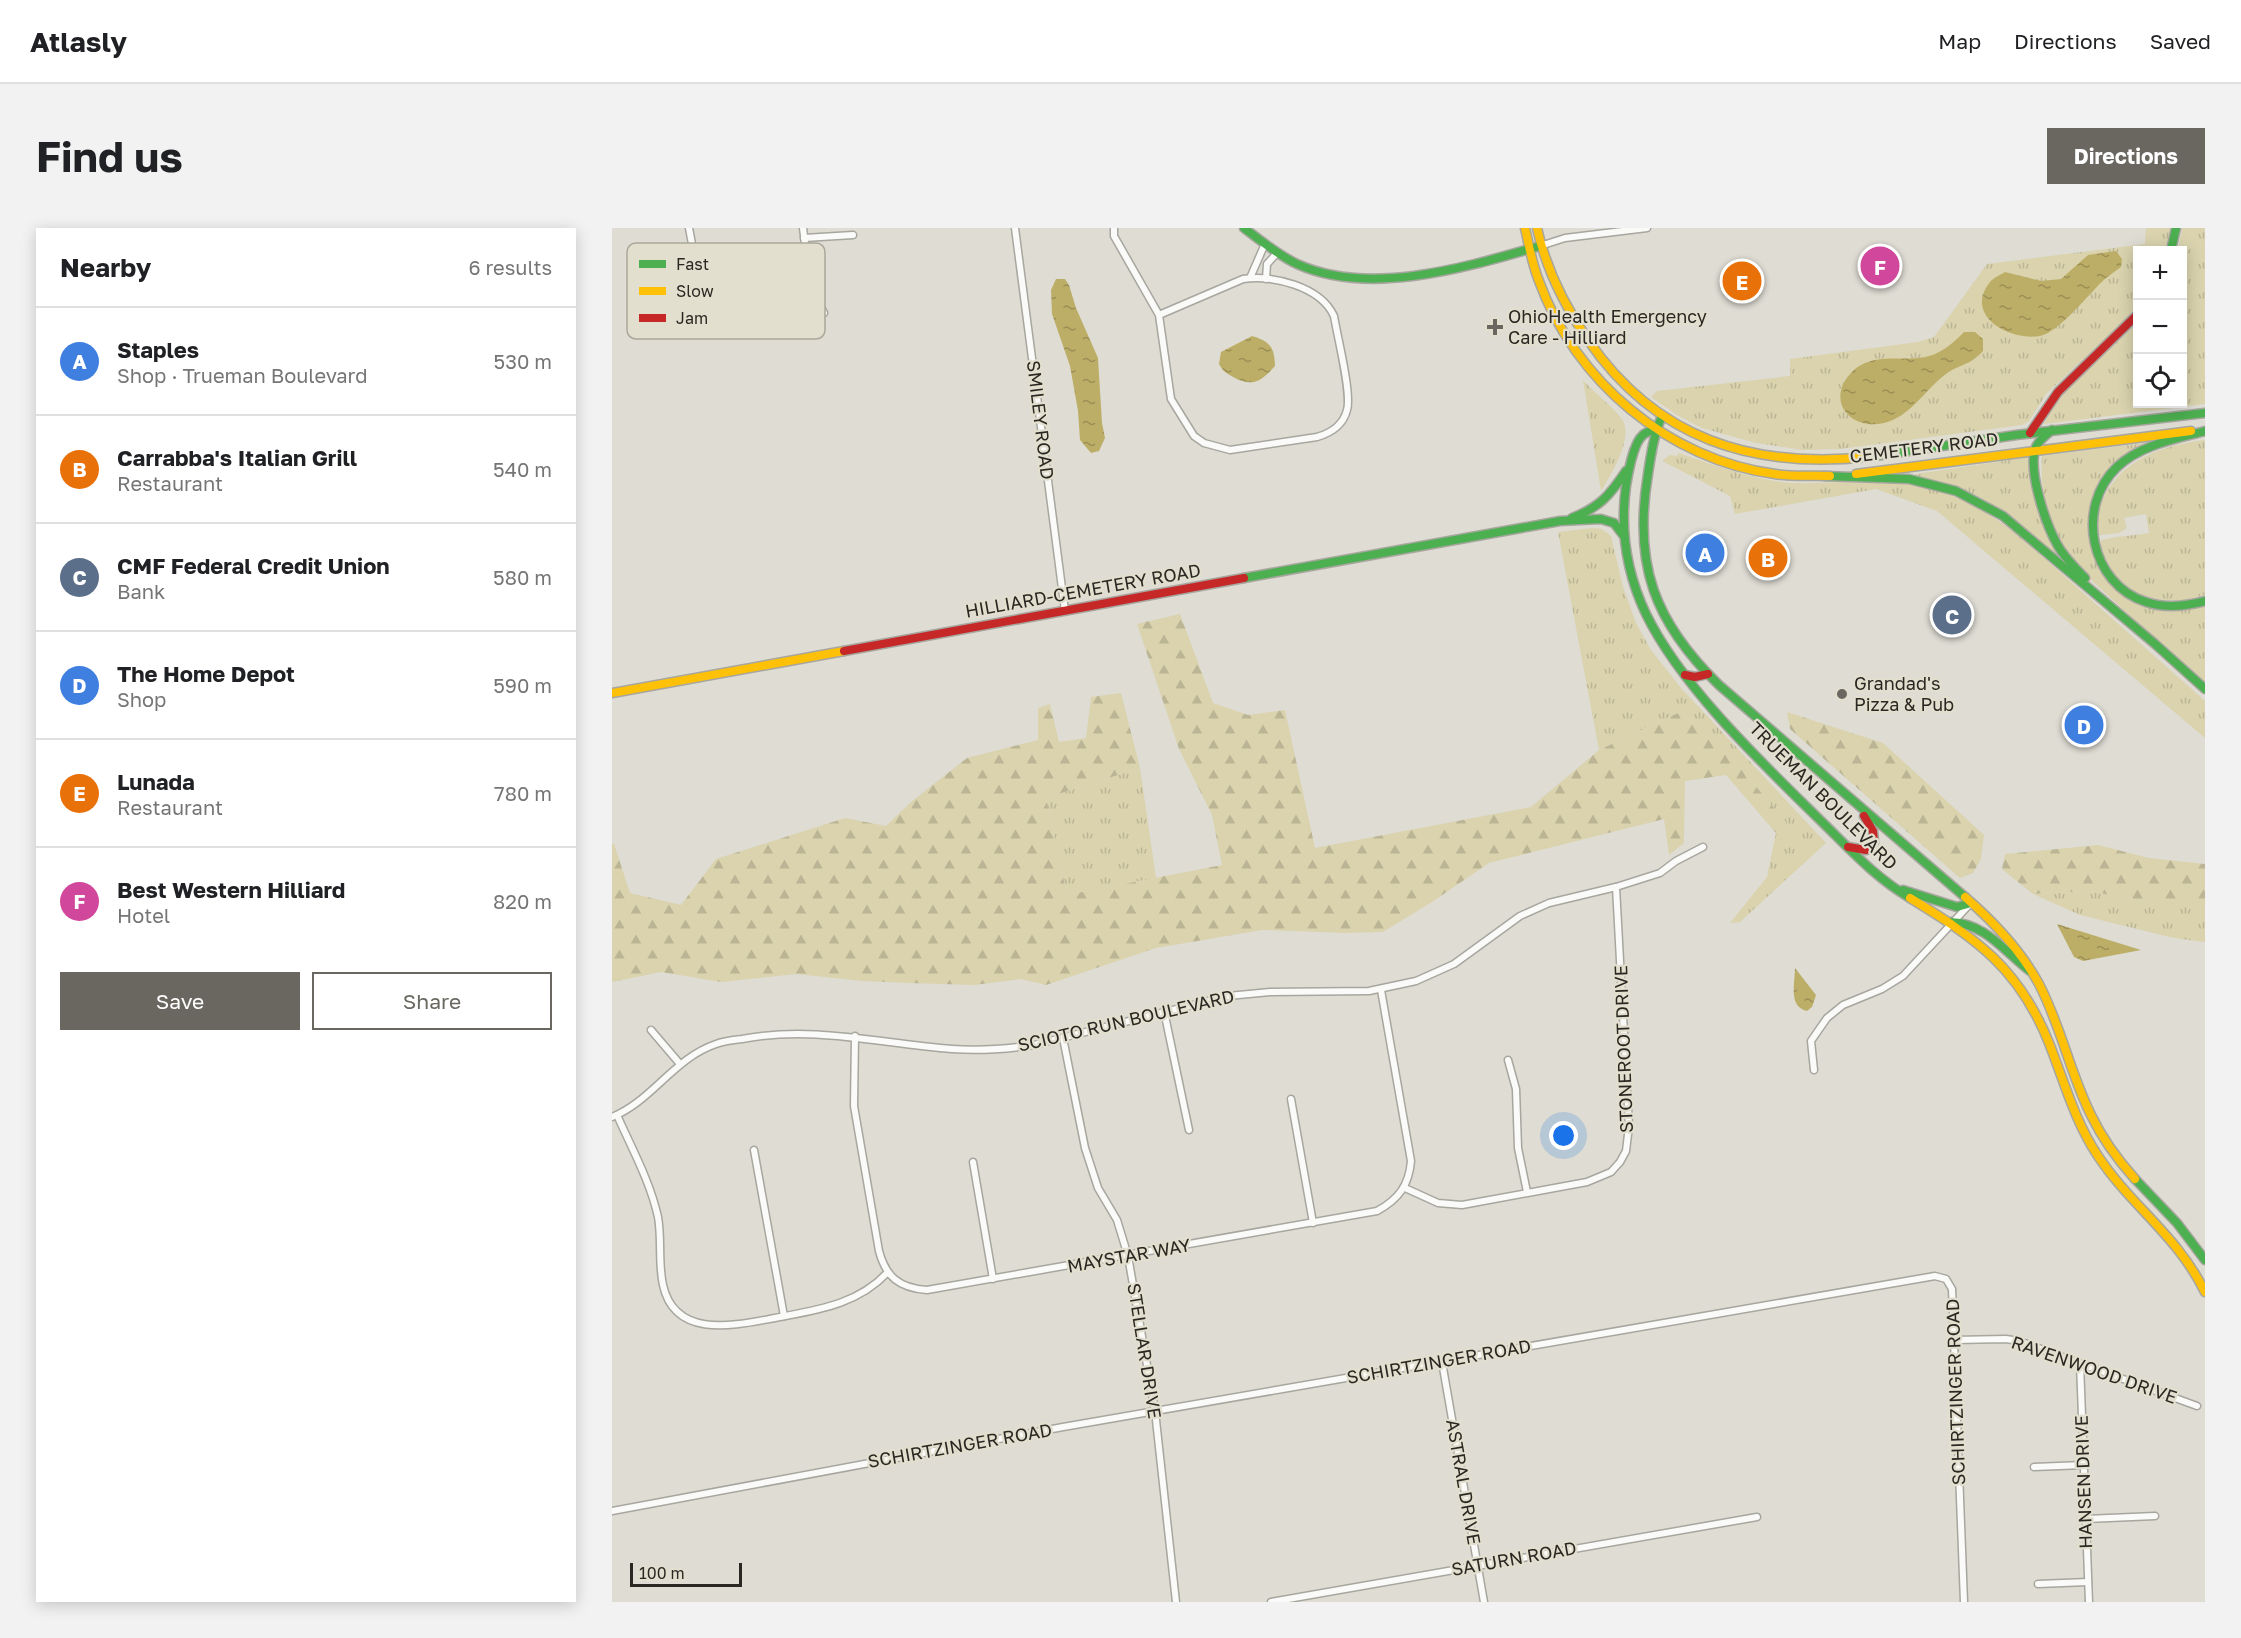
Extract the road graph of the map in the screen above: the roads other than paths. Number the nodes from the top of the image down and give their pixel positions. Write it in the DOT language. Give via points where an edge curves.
graph roads {
  1 [pos="688,228"];
  2 [pos="803,228"];
  3 [pos="1015,228"];
  4 [pos="1114,228"];
  5 [pos="1244,228"];
  6 [pos="1525,228"];
  7 [pos="1537,228"];
  8 [pos="1647,228"];
  9 [pos="2175,228"];
  10 [pos="853,235"];
  11 [pos="804,238"];
  12 [pos="690,243"];
  13 [pos="805,243"];
  14 [pos="1264,246"];
  15 [pos="1540,246"];
  16 [pos="2171,246"];
  17 [pos="1528,249"];
  18 [pos="1277,254"];
  19 [pos="1250,278"];
  20 [pos="1266,279"];
  21 [pos="1159,315"];
  22 [pos="2133,319"];
  23 [pos="2205,413"];
  24 [pos="1662,416"];
  25 [pos="1655,429"];
  26 [pos="2052,430"];
  27 [pos="2205,430"];
  28 [pos="2030,433"];
  29 [pos="2035,451"];
  30 [pos="1628,470"];
  31 [pos="1824,476"];
  32 [pos="1560,521"];
  33 [pos="1624,537"];
  34 [pos="2205,601"];
  35 [pos="1065,611"];
  36 [pos="2155,644"];
  37 [pos="1708,674"];
  38 [pos="1684,675"];
  39 [pos="2205,689"];
  40 [pos="612,693"];
  41 [pos="1850,800"];
  42 [pos="1702,847"];
  43 [pos="1848,848"];
  44 [pos="1616,887"];
  45 [pos="1894,888"];
  46 [pos="1971,903"];
  47 [pos="1951,922"];
  48 [pos="2033,973"];
  49 [pos="1381,990"];
  50 [pos="1164,1011"];
  51 [pos="651,1030"];
  52 [pos="855,1036"];
  53 [pos="1062,1038"];
  54 [pos="1508,1060"];
  55 [pos="680,1064"];
  56 [pos="1814,1070"];
  57 [pos="1291,1100"];
  58 [pos="614,1116"];
  59 [pos="1189,1130"];
  60 [pos="754,1150"];
  61 [pos="973,1162"];
  62 [pos="1405,1188"];
  63 [pos="1527,1192"];
  64 [pos="1313,1223"];
  65 [pos="1128,1256"];
  66 [pos="2205,1260"];
  67 [pos="887,1273"];
  68 [pos="993,1280"];
  69 [pos="2205,1292"];
  70 [pos="784,1316"];
  71 [pos="1955,1340"];
  72 [pos="1442,1362"];
  73 [pos="2080,1363"];
  74 [pos="2197,1406"];
  75 [pos="1155,1411"];
  76 [pos="2084,1466"];
  77 [pos="2034,1467"];
  78 [pos="612,1511"];
  79 [pos="2155,1516"];
  80 [pos="1757,1517"];
  81 [pos="2086,1519"];
  82 [pos="1478,1566"];
  83 [pos="2088,1582"];
  84 [pos="2038,1584"];
  85 [pos="1176,1602"];
  86 [pos="1271,1602"];
  87 [pos="1484,1602"];
  88 [pos="1964,1602"];
  89 [pos="2089,1602"];
  1 -- 12 [label="street"];
  2 -- 11 [label="street"];
  3 -- 35 [label="street, SMILEY ROAD"];
  4 -- 21 [label="street" via="1114,236"];
  5 -- 14 [label="main road"];
  6 -- 17 [label="main road, CEMETERY ROAD"];
  7 -- 15 [label="main road, CEMETERY ROAD"];
  8 -- 15 [label="street" via="1565,238"];
  9 -- 16 [label="main road"];
  10 -- 11 [label="street"];
  11 -- 13 [label="street"];
  14 -- 18 [label="main road"];
  14 -- 19 [label="street"];
  15 -- 17 [label="main road"];
  15 -- 24 [label="main road, CEMETERY ROAD" via="1572,318 1601,358"];
  17 -- 18 [label="main road" via="1431,274 1386,281 1347,279"];
  17 -- 25 [label="main road, CEMETERY ROAD" via="1548,304 1592,374 1632,413"];
  18 -- 20 [label="street" via="1267,264"];
  19 -- 20 [label="street"];
  19 -- 21 [label="street"];
  20 -- 21 [label="street" via="1318,296 1334,316 1348,406 1333,430 1317,437 1230,450 1194,436 1171,399"];
  22 -- 28 [label="main road" via="2058,392"];
  23 -- 26 [label="main road, CEMETERY ROAD"];
  24 -- 25 [label="main road, TRUEMAN BOULEVARD"];
  24 -- 28 [label="main road, CEMETERY ROAD" via="1724,445 1793,459 1852,458"];
  25 -- 30 [label="main road, TRUEMAN BOULEVARD" via="1642,435"];
  25 -- 31 [label="main road, CEMETERY ROAD" via="1737,466"];
  25 -- 37 [label="main road, TRUEMAN BOULEVARD" via="1644,492 1647,566 1660,607 1680,641"];
  26 -- 28 [label="main road, CEMETERY ROAD"];
  26 -- 29 [label="main road"];
  27 -- 29 [label="main road, CEMETERY ROAD"];
  27 -- 34 [label="main road" via="2157,444 2115,469 2099,493 2092,525 2102,564 2130,594 2170,607"];
  29 -- 31 [label="main road, CEMETERY ROAD"];
  29 -- 36 [label="main road" via="2040,495 2058,545 2070,563"];
  30 -- 32 [label="main road, HILLIARD-CEMETERY ROAD" via="1598,506"];
  30 -- 33 [label="main road, TRUEMAN BOULEVARD"];
  31 -- 36 [label="main road" via="1909,479 1956,491 2003,516"];
  32 -- 33 [label="main road, HILLIARD-CEMETERY ROAD" via="1601,519 1614,524"];
  32 -- 35 [label="main road, HILLIARD-CEMETERY ROAD"];
  33 -- 38 [label="main road, TRUEMAN BOULEVARD" via="1644,612"];
  35 -- 40 [label="main road, HILLIARD-CEMETERY ROAD"];
  36 -- 39 [label="main road"];
  37 -- 38 [label="main road"];
  37 -- 41 [label="main road, TRUEMAN BOULEVARD"];
  38 -- 43 [label="main road, TRUEMAN BOULEVARD"];
  41 -- 43 [label="main road" via="1875,836 1873,845 1866,850"];
  41 -- 46 [label="main road, TRUEMAN BOULEVARD"];
  42 -- 44 [label="street, SCIOTO RUN BOULEVARD" via="1660,873"];
  43 -- 45 [label="main road, TRUEMAN BOULEVARD"];
  44 -- 49 [label="street, SCIOTO RUN BOULEVARD" via="1549,903 1520,916 1454,964 1416,981"];
  44 -- 63 [label="street, STONEROOT DRIVE" via="1629,1126 1626,1151 1611,1172 1599,1178"];
  45 -- 46 [label="main road" via="1957,907"];
  45 -- 47 [label="main road, TRUEMAN BOULEVARD"];
  46 -- 47 [label="street"];
  46 -- 48 [label="main road, TRUEMAN BOULEVARD" via="2009,940"];
  47 -- 48 [label="main road" via="1963,921 1983,930"];
  47 -- 56 [label="street" via="1903,976 1843,1005 1827,1018 1811,1041"];
  47 -- 69 [label="main road, TRUEMAN BOULEVARD" via="1988,951 2030,1001 2077,1120 2094,1149 2176,1244"];
  48 -- 66 [label="main road, TRUEMAN BOULEVARD" via="2100,1131"];
  49 -- 50 [label="street, SCIOTO RUN BOULEVARD" via="1239,995"];
  49 -- 62 [label="street" via="1410,1148 1410,1173"];
  50 -- 53 [label="street, SCIOTO RUN BOULEVARD"];
  50 -- 59 [label="street"];
  51 -- 55 [label="street"];
  52 -- 53 [label="street, SCIOTO RUN BOULEVARD" via="953,1049 1010,1048"];
  52 -- 55 [label="street, SCIOTO RUN BOULEVARD" via="757,1036 715,1044"];
  52 -- 67 [label="street" via="856,1126 879,1251"];
  53 -- 65 [label="street, STELLAR DRIVE" via="1085,1148 1098,1188 1117,1220"];
  54 -- 63 [label="street" via="1516,1089 1518,1148"];
  55 -- 58 [label="street, SCIOTO RUN BOULEVARD" via="644,1098"];
  57 -- 64 [label="street"];
  58 -- 70 [label="street" via="654,1199 663,1285 674,1308 689,1320 712,1325"];
  60 -- 70 [label="street"];
  61 -- 68 [label="street"];
  62 -- 63 [label="street, STONEROOT DRIVE" via="1450,1205"];
  62 -- 64 [label="street, MAYSTAR WAY" via="1377,1211"];
  64 -- 65 [label="street, MAYSTAR WAY"];
  65 -- 68 [label="street, MAYSTAR WAY"];
  65 -- 75 [label="street, STELLAR DRIVE"];
  67 -- 68 [label="street, MAYSTAR WAY" via="906,1286 927,1290"];
  67 -- 70 [label="street" via="861,1294 837,1306"];
  71 -- 72 [label="street, SCHIRTZINGER ROAD" via="1952,1289 1946,1279 1935,1276"];
  71 -- 73 [label="street, RAVENWOOD DRIVE" via="2019,1341"];
  71 -- 88 [label="street, SCHIRTZINGER ROAD"];
  72 -- 75 [label="street, SCHIRTZINGER ROAD"];
  72 -- 82 [label="street, ASTRAL DRIVE"];
  73 -- 74 [label="street, RAVENWOOD DRIVE"];
  73 -- 76 [label="street, HANSEN DRIVE"];
  75 -- 78 [label="street, SCHIRTZINGER ROAD"];
  75 -- 85 [label="street, STELLAR DRIVE"];
  76 -- 77 [label="street"];
  76 -- 81 [label="street, HANSEN DRIVE"];
  79 -- 81 [label="street"];
  80 -- 82 [label="street, SATURN ROAD"];
  81 -- 83 [label="street, HANSEN DRIVE"];
  82 -- 86 [label="street, SATURN ROAD"];
  82 -- 87 [label="street, ASTRAL DRIVE"];
  83 -- 84 [label="street"];
  83 -- 89 [label="street, HANSEN DRIVE"];
}
